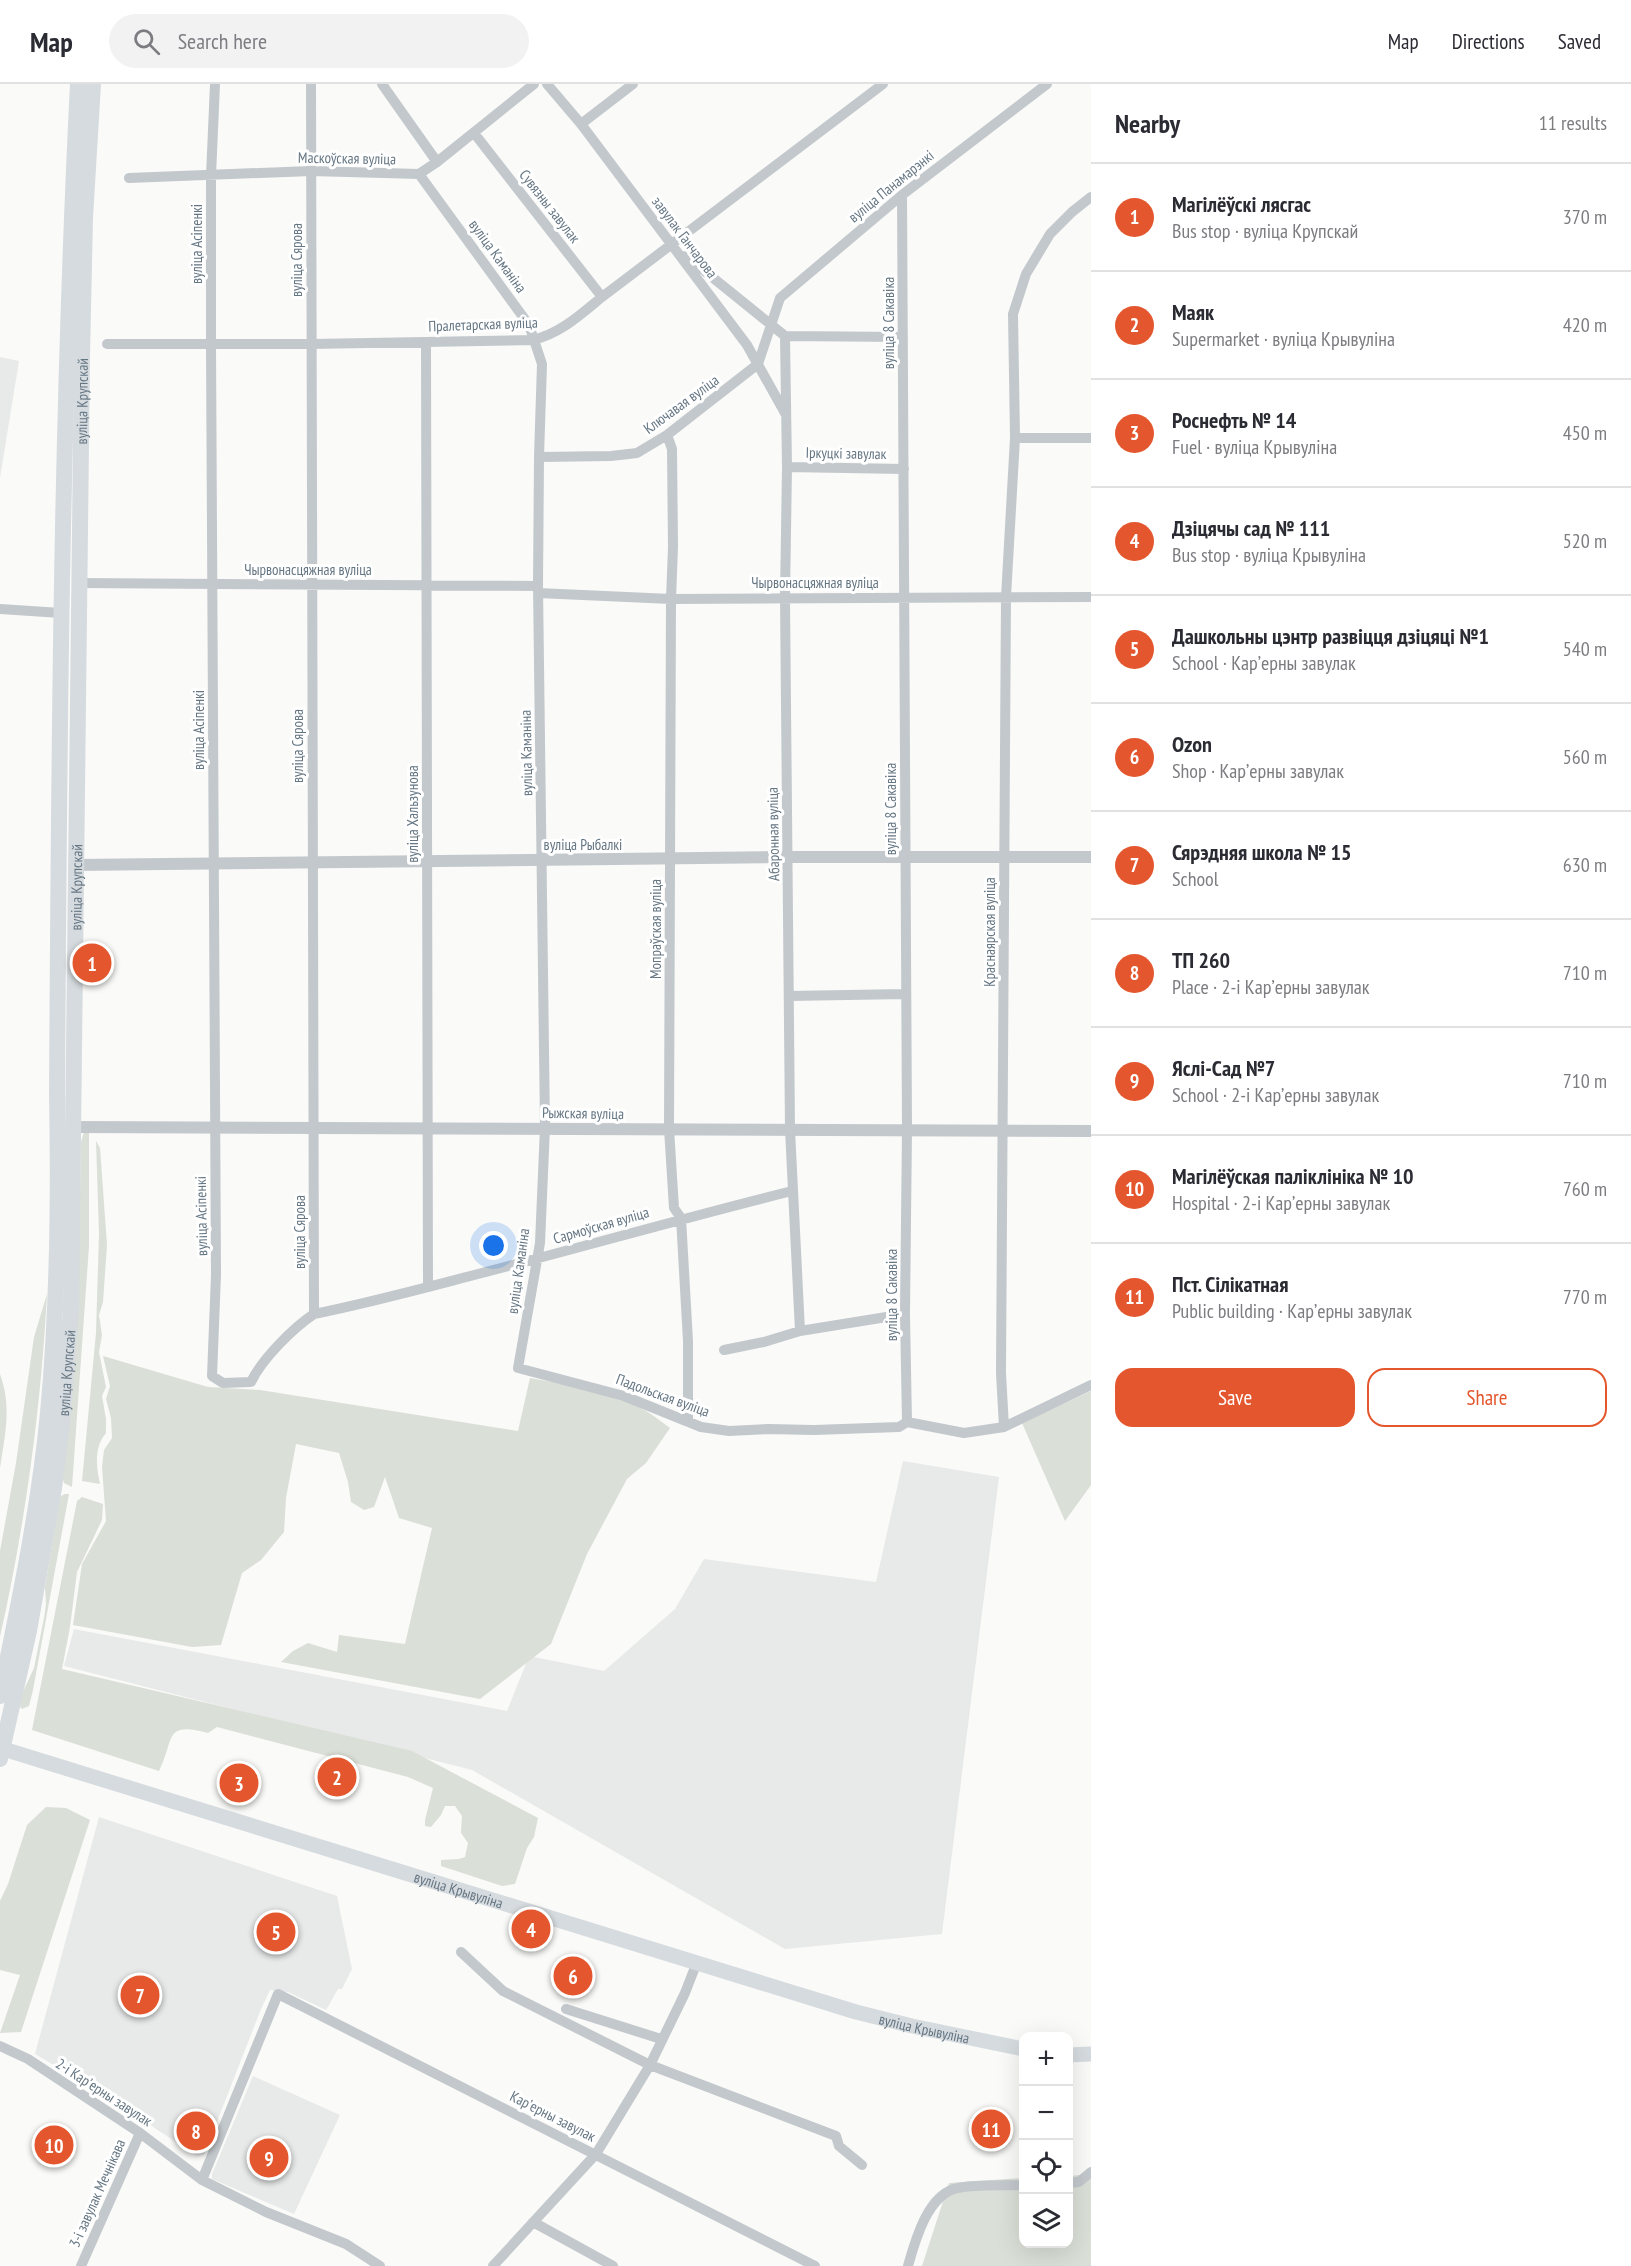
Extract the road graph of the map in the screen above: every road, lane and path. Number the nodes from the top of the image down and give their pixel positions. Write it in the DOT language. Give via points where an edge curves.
graph roads {
  1 [pos="78,84"];
  2 [pos="93,84"];
  3 [pos="215,84"];
  4 [pos="311,84"];
  5 [pos="382,84"];
  6 [pos="534,84"];
  7 [pos="547,84"];
  8 [pos="633,84"];
  9 [pos="883,84"];
  10 [pos="1047,84"];
  11 [pos="581,124"];
  12 [pos="474,133"];
  13 [pos="437,162"];
  14 [pos="311,171"];
  15 [pos="419,174"];
  16 [pos="211,176"];
  17 [pos="129,178"];
  18 [pos="902,195"];
  19 [pos="1091,197"];
  20 [pos="672,245"];
  21 [pos="602,297"];
  22 [pos="770,325"];
  23 [pos="785,336"];
  24 [pos="903,337"];
  25 [pos="533,340"];
  26 [pos="426,342"];
  27 [pos="107,344"];
  28 [pos="311,344"];
  29 [pos="211,345"];
  30 [pos="758,364"];
  31 [pos="787,416"];
  32 [pos="667,435"];
  33 [pos="1015,438"];
  34 [pos="1091,438"];
  35 [pos="539,457"];
  36 [pos="787,467"];
  37 [pos="904,469"];
  38 [pos="78,583"];
  39 [pos="213,584"];
  40 [pos="312,584"];
  41 [pos="427,584"];
  42 [pos="538,590"];
  43 [pos="785,597"];
  44 [pos="903,597"];
  45 [pos="1006,597"];
  46 [pos="1091,597"];
  47 [pos="671,599"];
  48 [pos="0,609"];
  49 [pos="61,614"];
  50 [pos="789,857"];
  51 [pos="906,857"];
  52 [pos="1091,857"];
  53 [pos="671,858"];
  54 [pos="1004,858"];
  55 [pos="427,860"];
  56 [pos="542,860"];
  57 [pos="313,861"];
  58 [pos="213,863"];
  59 [pos="75,865"];
  60 [pos="905,994"];
  61 [pos="789,996"];
  62 [pos="74,1127"];
  63 [pos="545,1127"];
  64 [pos="215,1128"];
  65 [pos="314,1128"];
  66 [pos="428,1128"];
  67 [pos="669,1129"];
  68 [pos="907,1129"];
  69 [pos="790,1130"];
  70 [pos="1003,1130"];
  71 [pos="1091,1131"];
  72 [pos="792,1191"];
  73 [pos="681,1218"];
  74 [pos="536,1259"];
  75 [pos="428,1287"];
  76 [pos="314,1314"];
  77 [pos="905,1314"];
  78 [pos="800,1331"];
  79 [pos="724,1350"];
  80 [pos="518,1368"];
  81 [pos="1091,1385"];
  82 [pos="688,1422"];
  83 [pos="908,1422"];
  84 [pos="1004,1427"];
  85 [pos="0,1696"];
  86 [pos="1,1752"];
  87 [pos="461,1952"];
  88 [pos="697,1962"];
  89 [pos="566,2008"];
  90 [pos="661,2039"];
  91 [pos="0,2046"];
  92 [pos="1019,2048"];
  93 [pos="1091,2054"];
  94 [pos="1073,2055"];
  95 [pos="650,2065"];
  96 [pos="140,2133"];
  97 [pos="596,2154"];
  98 [pos="862,2165"];
  99 [pos="1091,2172"];
  100 [pos="202,2180"];
  101 [pos="1073,2182"];
  102 [pos="1019,2185"];
  103 [pos="533,2222"];
  104 [pos="81,2266"];
  105 [pos="380,2266"];
  106 [pos="493,2266"];
  107 [pos="613,2266"];
  108 [pos="815,2266"];
  109 [pos="908,2266"];
  1 -- 49 [label="main road, вуліца Крупскай"];
  2 -- 38 [label="main road, вуліца Крупскай" via="83,264"];
  3 -- 16 [label="street, вуліца Асіпенкі"];
  4 -- 14 [label="street, вуліца Сярова"];
  5 -- 13 [label="street"];
  6 -- 12 [label="street"];
  7 -- 11 [label="street, завулак Ганчарова"];
  8 -- 11 [label="street"];
  9 -- 20 [label="street, Пралетарская вуліца"];
  10 -- 18 [label="street, вуліца Панамарэнкі"];
  11 -- 20 [label="street, завулак Ганчарова"];
  12 -- 13 [label="street"];
  12 -- 21 [label="street, Сувязны завулак"];
  13 -- 15 [label="street"];
  14 -- 15 [label="street, Маскоўская вуліца"];
  14 -- 16 [label="street, Маскоўская вуліца"];
  14 -- 28 [label="street, вуліца Сярова"];
  15 -- 25 [label="street, вуліца Каманіна" via="529,325"];
  16 -- 17 [label="street, Маскоўская вуліца"];
  16 -- 29 [label="street, вуліца Асіпенкі"];
  18 -- 22 [label="street, вуліца Панамарэнкі" via="780,298"];
  18 -- 24 [label="street, вуліца 8 Сакавіка"];
  19 -- 33 [label="street, Краснаярская вуліца" via="1050,234 1019,294 1013,314"];
  20 -- 21 [label="street, Пралетарская вуліца"];
  20 -- 22 [label="street"];
  20 -- 30 [label="street, завулак Ганчарова"];
  21 -- 25 [label="street, Пралетарская вуліца" via="562,330"];
  22 -- 23 [label="street"];
  22 -- 30 [label="street"];
  23 -- 24 [label="street"];
  23 -- 31 [label="street, Абаронная вуліца"];
  24 -- 37 [label="street, вуліца 8 Сакавіка"];
  25 -- 26 [label="street, Пралетарская вуліца"];
  25 -- 35 [label="street, вуліца Каманіна" via="542,364"];
  26 -- 28 [label="street, Пралетарская вуліца"];
  26 -- 41 [label="street, вуліца Хальзунова"];
  27 -- 29 [label="street, Пралетарская вуліца"];
  28 -- 29 [label="street, Пралетарская вуліца"];
  28 -- 40 [label="street, вуліца Сярова"];
  29 -- 39 [label="street, вуліца Асіпенкі"];
  30 -- 31 [label="street, завулак Ганчарова"];
  30 -- 32 [label="street, Ключавая вуліца"];
  31 -- 36 [label="street, Абаронная вуліца"];
  32 -- 35 [label="street, Ключавая вуліца" via="637,453"];
  32 -- 47 [label="street, Мопраўская вуліца" via="672,449"];
  33 -- 34 [label="street"];
  33 -- 45 [label="street, Краснаярская вуліца"];
  35 -- 42 [label="street, вуліца Каманіна"];
  36 -- 37 [label="street, Іркуцкі завулак"];
  36 -- 43 [label="street, Абаронная вуліца"];
  37 -- 44 [label="street, вуліца 8 Сакавіка"];
  38 -- 39 [label="street, Чырвонасцяжная вуліца"];
  38 -- 59 [label="main road, вуліца Крупскай"];
  39 -- 40 [label="street, Чырвонасцяжная вуліца"];
  39 -- 58 [label="street, вуліца Асіпенкі"];
  40 -- 41 [label="street, Чырвонасцяжная вуліца"];
  40 -- 57 [label="street, вуліца Сярова"];
  41 -- 42 [label="street, Чырвонасцяжная вуліца"];
  41 -- 55 [label="street, вуліца Хальзунова"];
  42 -- 47 [label="street, Чырвонасцяжная вуліца"];
  42 -- 56 [label="street, вуліца Каманіна"];
  43 -- 44 [label="street, Чырвонасцяжная вуліца"];
  43 -- 47 [label="street, Чырвонасцяжная вуліца"];
  43 -- 50 [label="street, Абаронная вуліца"];
  44 -- 45 [label="street, Чырвонасцяжная вуліца"];
  44 -- 51 [label="street, вуліца 8 Сакавіка"];
  45 -- 46 [label="street, Чырвонасцяжная вуліца"];
  45 -- 54 [label="street, Краснаярская вуліца"];
  47 -- 53 [label="street, Мопраўская вуліца"];
  48 -- 49 [label="street"];
  49 -- 85 [label="main road, вуліца Крупскай" via="54,1322 39,1486"];
  50 -- 51 [label="street, вуліца Рыбалкі"];
  50 -- 53 [label="street, вуліца Рыбалкі"];
  50 -- 61 [label="street, Абаронная вуліца"];
  51 -- 54 [label="street, вуліца Рыбалкі"];
  51 -- 60 [label="street, вуліца 8 Сакавіка"];
  52 -- 54 [label="street, вуліца Рыбалкі"];
  53 -- 56 [label="street, вуліца Рыбалкі"];
  53 -- 67 [label="street, Мопраўская вуліца"];
  54 -- 70 [label="street, Краснаярская вуліца"];
  55 -- 56 [label="street, вуліца Рыбалкі"];
  55 -- 57 [label="street, вуліца Рыбалкі"];
  55 -- 66 [label="street, вуліца Хальзунова"];
  56 -- 63 [label="street, вуліца Каманіна"];
  57 -- 58 [label="street, вуліца Рыбалкі"];
  57 -- 65 [label="street, вуліца Сярова"];
  58 -- 59 [label="street, вуліца Рыбалкі"];
  58 -- 64 [label="street, вуліца Асіпенкі"];
  59 -- 62 [label="main road, вуліца Крупскай"];
  60 -- 61 [label="street"];
  60 -- 68 [label="street, вуліца 8 Сакавіка"];
  61 -- 69 [label="street, Абаронная вуліца"];
  62 -- 64 [label="street, Рыжская вуліца"];
  62 -- 86 [label="main road, вуліца Крупскай" via="71,1310 62,1425 29,1631"];
  63 -- 66 [label="street, Рыжская вуліца"];
  63 -- 67 [label="street, Рыжская вуліца"];
  63 -- 74 [label="street, вуліца Каманіна"];
  64 -- 65 [label="street, Рыжская вуліца"];
  64 -- 76 [label="street, вуліца Асіпенкі" via="212,1376 223,1383 251,1382 292,1331"];
  65 -- 66 [label="street, Рыжская вуліца"];
  65 -- 76 [label="street, вуліца Сярова"];
  66 -- 75 [label="street, вуліца Хальзунова"];
  67 -- 69 [label="street, Рыжская вуліца"];
  67 -- 73 [label="street, Мопраўская вуліца" via="674,1208"];
  68 -- 69 [label="street, Рыжская вуліца"];
  68 -- 70 [label="street, Рыжская вуліца"];
  68 -- 77 [label="street, вуліца 8 Сакавіка"];
  69 -- 72 [label="street, Абаронная вуліца"];
  70 -- 71 [label="street, Рыжская вуліца"];
  70 -- 84 [label="street, Краснаярская вуліца"];
  72 -- 73 [label="street, Сармоўская вуліца"];
  72 -- 78 [label="street, Абаронная вуліца"];
  73 -- 74 [label="street, Сармоўская вуліца"];
  73 -- 82 [label="street, Мопраўская вуліца"];
  74 -- 75 [label="street, Сармоўская вуліца"];
  74 -- 80 [label="street, вуліца Каманіна"];
  75 -- 76 [label="street, Сармоўская вуліца"];
  77 -- 78 [label="street"];
  77 -- 83 [label="street, вуліца 8 Сакавіка"];
  78 -- 79 [label="street"];
  80 -- 82 [label="street, Падольская вуліца" via="624,1396"];
  81 -- 84 [label="street"];
  82 -- 83 [label="street, Падольская вуліца" via="729,1431 887,1428"];
  83 -- 84 [label="street" via="964,1433"];
  86 -- 88 [label="main road, вуліца Крывуліна"];
  87 -- 95 [label="street" via="503,1992"];
  88 -- 90 [label="street"];
  88 -- 92 [label="main road, вуліца Крывуліна" via="856,2012"];
  89 -- 90 [label="street"];
  90 -- 95 [label="street"];
  91 -- 96 [label="street, 2-і Карʼерны завулак" via="28,2059"];
  93 -- 94 [label="main road"];
  95 -- 97 [label="street"];
  95 -- 98 [label="street" via="836,2136 839,2146"];
  96 -- 100 [label="street, 2-і Карʼерны завулак"];
  96 -- 104 [label="street, 3-і завулак Мечнікава"];
  97 -- 100 [label="street, Карʼерны завулак" via="278,1994"];
  97 -- 103 [label="street"];
  97 -- 108 [label="street, Карʼерны завулак"];
  99 -- 101 [label="street"];
  100 -- 105 [label="street, 2-і Карʼерны завулак" via="266,2212 346,2244"];
  102 -- 109 [label="street" via="956,2188 940,2196 919,2229"];
  103 -- 106 [label="street"];
  103 -- 107 [label="street"];
}
